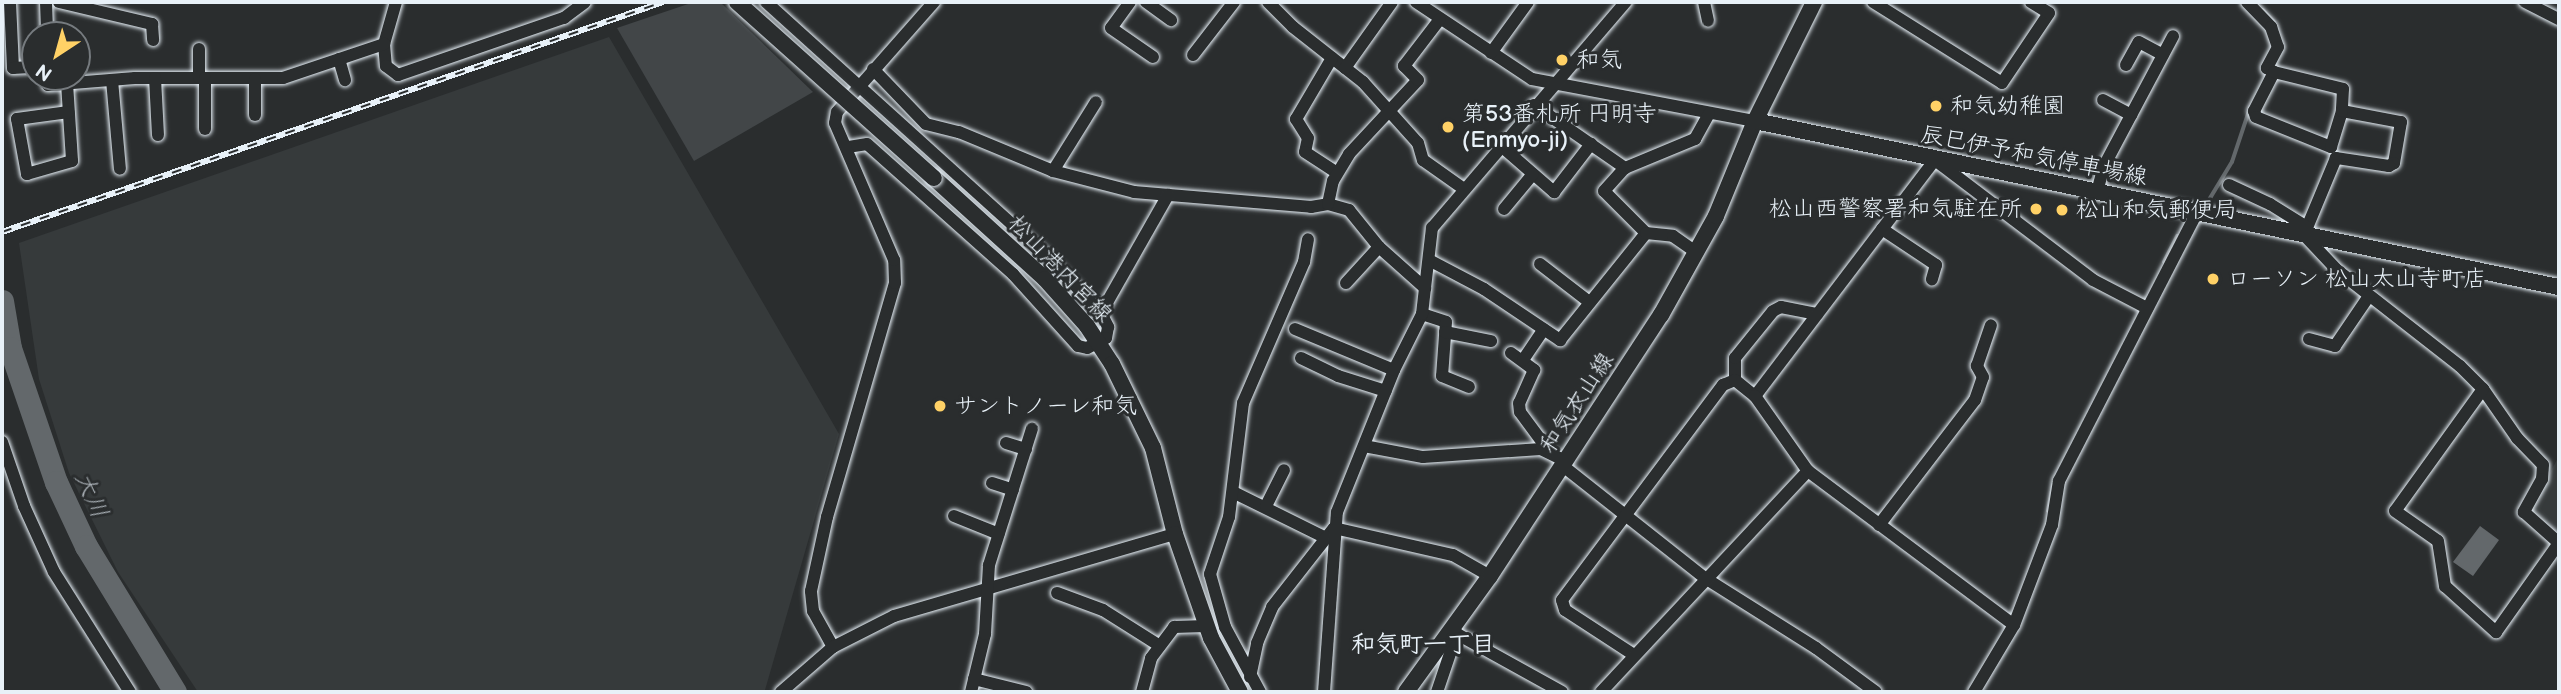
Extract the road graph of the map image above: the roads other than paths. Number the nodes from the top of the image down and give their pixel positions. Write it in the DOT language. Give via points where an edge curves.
graph roads {
  1 [pos="9,2"];
  2 [pos="46,2"];
  3 [pos="59,2"];
  4 [pos="396,2"];
  5 [pos="585,2"];
  6 [pos="737,2"];
  7 [pos="766,2"];
  8 [pos="934,2"];
  9 [pos="1130,2"];
  10 [pos="1146,2"];
  11 [pos="1234,2"];
  12 [pos="1268,2"];
  13 [pos="1392,2"];
  14 [pos="1416,2"];
  15 [pos="1528,2"];
  16 [pos="1626,2"];
  17 [pos="1704,2"];
  18 [pos="1814,2"];
  19 [pos="1872,2"];
  20 [pos="2031,2"];
  21 [pos="2246,2"];
  22 [pos="2525,2"];
  23 [pos="1440,19"];
  24 [pos="2559,19"];
  25 [pos="1171,20"];
  26 [pos="47,21"];
  27 [pos="1708,21"];
  28 [pos="2173,36"];
  29 [pos="153,40"];
  30 [pos="384,44"];
  31 [pos="199,49"];
  32 [pos="1491,53"];
  33 [pos="1193,55"];
  34 [pos="2163,55"];
  35 [pos="1153,57"];
  36 [pos="1332,58"];
  37 [pos="339,59"];
  38 [pos="2126,65"];
  39 [pos="21,68"];
  40 [pos="1345,68"];
  41 [pos="873,69"];
  42 [pos="2274,72"];
  43 [pos="155,78"];
  44 [pos="202,78"];
  45 [pos="113,79"];
  46 [pos="255,79"];
  47 [pos="345,80"];
  48 [pos="91,81"];
  49 [pos="1553,82"];
  50 [pos="856,86"];
  51 [pos="68,91"];
  52 [pos="2103,100"];
  53 [pos="1096,102"];
  54 [pos="1534,105"];
  55 [pos="1389,109"];
  56 [pos="2342,111"];
  57 [pos="69,112"];
  58 [pos="1709,114"];
  59 [pos="255,115"];
  60 [pos="2131,115"];
  61 [pos="1755,121"];
  62 [pos="205,128"];
  63 [pos="158,135"];
  64 [pos="1591,144"];
  65 [pos="1500,145"];
  66 [pos="848,147"];
  67 [pos="2333,152"];
  68 [pos="1936,160"];
  69 [pos="1625,167"];
  70 [pos="120,169"];
  71 [pos="1053,171"];
  72 [pos="1337,173"];
  73 [pos="1533,174"];
  74 [pos="2229,185"];
  75 [pos="1464,189"];
  76 [pos="2097,192"];
  77 [pos="1168,195"];
  78 [pos="1328,204"];
  79 [pos="1504,209"];
  80 [pos="2197,212"];
  81 [pos="1882,229"];
  82 [pos="2306,231"];
  83 [pos="1646,233"];
  84 [pos="1308,239"];
  85 [pos="1379,247"];
  86 [pos="1697,253"];
  87 [pos="1429,260"];
  88 [pos="1540,264"];
  89 [pos="1932,279"];
  90 [pos="1346,283"];
  91 [pos="2559,287"];
  92 [pos="1425,288"];
  93 [pos="2370,296"];
  94 [pos="1588,301"];
  95 [pos="2147,308"];
  96 [pos="1101,313"];
  97 [pos="1422,314"];
  98 [pos="1817,314"];
  99 [pos="1991,325"];
  100 [pos="1295,329"];
  101 [pos="1544,330"];
  102 [pos="1445,332"];
  103 [pos="2309,339"];
  104 [pos="1491,341"];
  105 [pos="1099,343"];
  106 [pos="1511,353"];
  107 [pos="1301,358"];
  108 [pos="1523,360"];
  109 [pos="1394,370"];
  110 [pos="1735,380"];
  111 [pos="1469,387"];
  112 [pos="2483,389"];
  113 [pos="1386,391"];
  114 [pos="1755,396"];
  115 [pos="1032,429"];
  116 [pos="2,442"];
  117 [pos="1006,443"];
  118 [pos="1364,446"];
  119 [pos="1026,449"];
  120 [pos="1560,460"];
  121 [pos="1284,470"];
  122 [pos="1808,471"];
  123 [pos="992,483"];
  124 [pos="1013,490"];
  125 [pos="1233,492"];
  126 [pos="1266,506"];
  127 [pos="1625,514"];
  128 [pos="954,516"];
  129 [pos="1879,525"];
  130 [pos="1330,533"];
  131 [pos="999,534"];
  132 [pos="1175,534"];
  133 [pos="2559,543"];
  134 [pos="1490,576"];
  135 [pos="1705,578"];
  136 [pos="987,587"];
  137 [pos="1057,593"];
  138 [pos="2014,625"];
  139 [pos="1206,626"];
  140 [pos="1454,632"];
  141 [pos="1160,646"];
  142 [pos="833,648"];
  143 [pos="1634,655"];
  144 [pos="1250,677"];
  145 [pos="974,679"];
  146 [pos="130,692"];
  147 [pos="781,692"];
  148 [pos="971,692"];
  149 [pos="1026,692"];
  150 [pos="1142,692"];
  151 [pos="1240,692"];
  152 [pos="1260,692"];
  153 [pos="1324,692"];
  154 [pos="1406,692"];
  155 [pos="1437,692"];
  156 [pos="1562,692"];
  157 [pos="1601,692"];
  158 [pos="1876,692"];
  159 [pos="1974,692"];
  1 -- 39 [label="street" via="13,68"];
  2 -- 26 [label="street"];
  3 -- 29 [label="street" via="152,24"];
  4 -- 30 [label="street"];
  5 -- 30 [label="street" via="564,18 398,75 386,66"];
  6 -- 105 [label="main road, 松山港内宮線, bridge" via="1045,279"];
  7 -- 50 [label="street"];
  8 -- 41 [label="street"];
  9 -- 35 [label="street" via="1111,28"];
  10 -- 25 [label="street"];
  11 -- 33 [label="street"];
  12 -- 36 [label="street"];
  13 -- 40 [label="street"];
  14 -- 23 [label="street"];
  15 -- 32 [label="street"];
  16 -- 49 [label="street"];
  17 -- 27 [label="street"];
  18 -- 61 [label="main road"];
  19 -- 20 [label="street" via="2002,83 2049,13"];
  21 -- 42 [label="street" via="2271,27 2278,47 2267,68"];
  22 -- 24 [label="street"];
  23 -- 32 [label="street"];
  23 -- 55 [label="street" via="1404,66 1418,80"];
  28 -- 34 [label="street"];
  30 -- 37 [label="street"];
  31 -- 44 [label="street"];
  32 -- 49 [label="street" via="1532,79"];
  34 -- 38 [label="street" via="2139,42"];
  34 -- 60 [label="street"];
  36 -- 40 [label="street"];
  36 -- 72 [label="street" via="1296,118 1308,138 1306,152"];
  37 -- 46 [label="street" via="283,78"];
  37 -- 47 [label="street"];
  40 -- 55 [label="street"];
  41 -- 50 [label="street"];
  41 -- 71 [label="street" via="926,124 959,132"];
  42 -- 56 [label="street" via="2343,89"];
  42 -- 67 [label="street" via="2254,111 2256,117"];
  43 -- 44 [label="street"];
  43 -- 45 [label="street"];
  43 -- 63 [label="street"];
  44 -- 46 [label="street"];
  44 -- 62 [label="street"];
  45 -- 48 [label="street"];
  45 -- 70 [label="street"];
  46 -- 59 [label="street"];
  49 -- 54 [label="street"];
  49 -- 58 [label="street"];
  50 -- 66 [label="street" via="836,112 835,123"];
  50 -- 96 [label="street" via="1049,258"];
  51 -- 57 [label="street"];
  52 -- 60 [label="street"];
  53 -- 71 [label="street"];
  54 -- 64 [label="street"];
  54 -- 65 [label="street"];
  55 -- 72 [label="street"];
  55 -- 75 [label="street" via="1418,143 1423,160"];
  56 -- 67 [label="street"];
  56 -- 67 [label="street" via="2401,122 2394,163 2389,166"];
  57 -- 57 [label="street" via="72,161 27,174 17,119"];
  58 -- 61 [label="street"];
  58 -- 69 [label="street" via="1695,139"];
  60 -- 76 [label="street" via="2104,166"];
  61 -- 68 [label="main road, 辰巳伊予和気停車場線"];
  61 -- 86 [label="main road, 和気衣山線"];
  64 -- 69 [label="street"];
  64 -- 73 [label="street" via="1554,192"];
  65 -- 73 [label="street"];
  65 -- 75 [label="street"];
  66 -- 105 [label="street" via="867,144 1013,274 1078,346"];
  66 -- 142 [label="street" via="894,260 895,283 827,517 811,591 813,611"];
  67 -- 82 [label="street"];
  68 -- 76 [label="main road, 辰巳伊予和気停車場線"];
  68 -- 81 [label="street"];
  68 -- 95 [label="street" via="2093,280"];
  69 -- 83 [label="street" via="1604,191"];
  71 -- 77 [label="street"];
  72 -- 78 [label="street"];
  73 -- 79 [label="street"];
  74 -- 82 [label="street"];
  75 -- 87 [label="street" via="1432,228"];
  76 -- 80 [label="main road, 辰巳伊予和気停車場線"];
  77 -- 78 [label="street" via="1311,207"];
  77 -- 96 [label="street"];
  78 -- 85 [label="street" via="1349,210"];
  80 -- 82 [label="main road, 辰巳伊予和気停車場線"];
  80 -- 95 [label="street"];
  81 -- 89 [label="street" via="1936,265"];
  81 -- 98 [label="street"];
  82 -- 91 [label="main road, 辰巳伊予和気停車場線"];
  82 -- 93 [label="street" via="2318,254"];
  83 -- 86 [label="street" via="1674,236"];
  83 -- 94 [label="street"];
  84 -- 125 [label="street" via="1304,262 1244,403"];
  85 -- 90 [label="street"];
  85 -- 92 [label="street"];
  86 -- 120 [label="main road, 和気衣山線"];
  87 -- 92 [label="street"];
  87 -- 101 [label="street" via="1484,289"];
  88 -- 94 [label="street"];
  92 -- 97 [label="street"];
  93 -- 103 [label="street" via="2334,346"];
  93 -- 112 [label="street"];
  94 -- 101 [label="street" via="1560,340"];
  95 -- 138 [label="street" via="2059,481 2052,525"];
  96 -- 105 [label="street" via="1108,327"];
  97 -- 102 [label="street" via="1447,322"];
  97 -- 109 [label="street"];
  98 -- 110 [label="street" via="1781,307 1773,311 1735,358"];
  98 -- 114 [label="street"];
  99 -- 129 [label="street" via="1977,366 1983,377 1975,400"];
  100 -- 109 [label="street"];
  101 -- 108 [label="street"];
  102 -- 104 [label="street"];
  102 -- 111 [label="street" via="1442,376"];
  105 -- 132 [label="main road, 松山港内宮線" via="1153,448"];
  106 -- 108 [label="street"];
  107 -- 113 [label="street"];
  108 -- 120 [label="street" via="1534,370 1518,403 1520,412"];
  109 -- 113 [label="street"];
  110 -- 114 [label="street"];
  110 -- 127 [label="street" via="1723,385"];
  112 -- 133 [label="street" via="2517,438 2543,465 2542,479 2524,512"];
  112 -- 133 [label="street" via="2395,512 2438,541 2445,586 2496,632"];
  113 -- 118 [label="street"];
  114 -- 122 [label="street"];
  115 -- 119 [label="street"];
  116 -- 146 [label="street" via="54,572"];
  117 -- 119 [label="street"];
  118 -- 120 [label="street" via="1423,457 1526,449"];
  118 -- 130 [label="street"];
  119 -- 124 [label="street"];
  120 -- 127 [label="street"];
  120 -- 134 [label="main road, 和気衣山線"];
  121 -- 126 [label="street"];
  122 -- 129 [label="street"];
  122 -- 135 [label="street"];
  123 -- 124 [label="street"];
  124 -- 131 [label="street"];
  125 -- 126 [label="street"];
  125 -- 144 [label="street" via="1210,573 1225,626"];
  126 -- 130 [label="street"];
  127 -- 135 [label="street"];
  127 -- 143 [label="street" via="1562,600 1565,610"];
  128 -- 131 [label="street"];
  129 -- 138 [label="street"];
  130 -- 134 [label="street" via="1452,555"];
  130 -- 144 [label="street" via="1272,607 1256,643"];
  130 -- 153 [label="street"];
  131 -- 136 [label="street"];
  132 -- 136 [label="street"];
  132 -- 139 [label="main road, 松山港内宮線"];
  134 -- 140 [label="main road, 和気衣山線"];
  135 -- 143 [label="street"];
  135 -- 158 [label="street"];
  136 -- 142 [label="street" via="894,616"];
  136 -- 145 [label="street" via="985,634"];
  137 -- 141 [label="street" via="1103,610"];
  138 -- 159 [label="street"];
  139 -- 141 [label="street" via="1174,627"];
  139 -- 151 [label="main road, 松山港内宮線" via="1223,667"];
  140 -- 154 [label="main road, 和気衣山線"];
  140 -- 155 [label="street"];
  140 -- 156 [label="street"];
  141 -- 150 [label="street" via="1151,658"];
  142 -- 147 [label="street"];
  143 -- 157 [label="street"];
  144 -- 152 [label="street"];
  145 -- 148 [label="street"];
  145 -- 149 [label="street"];
}
